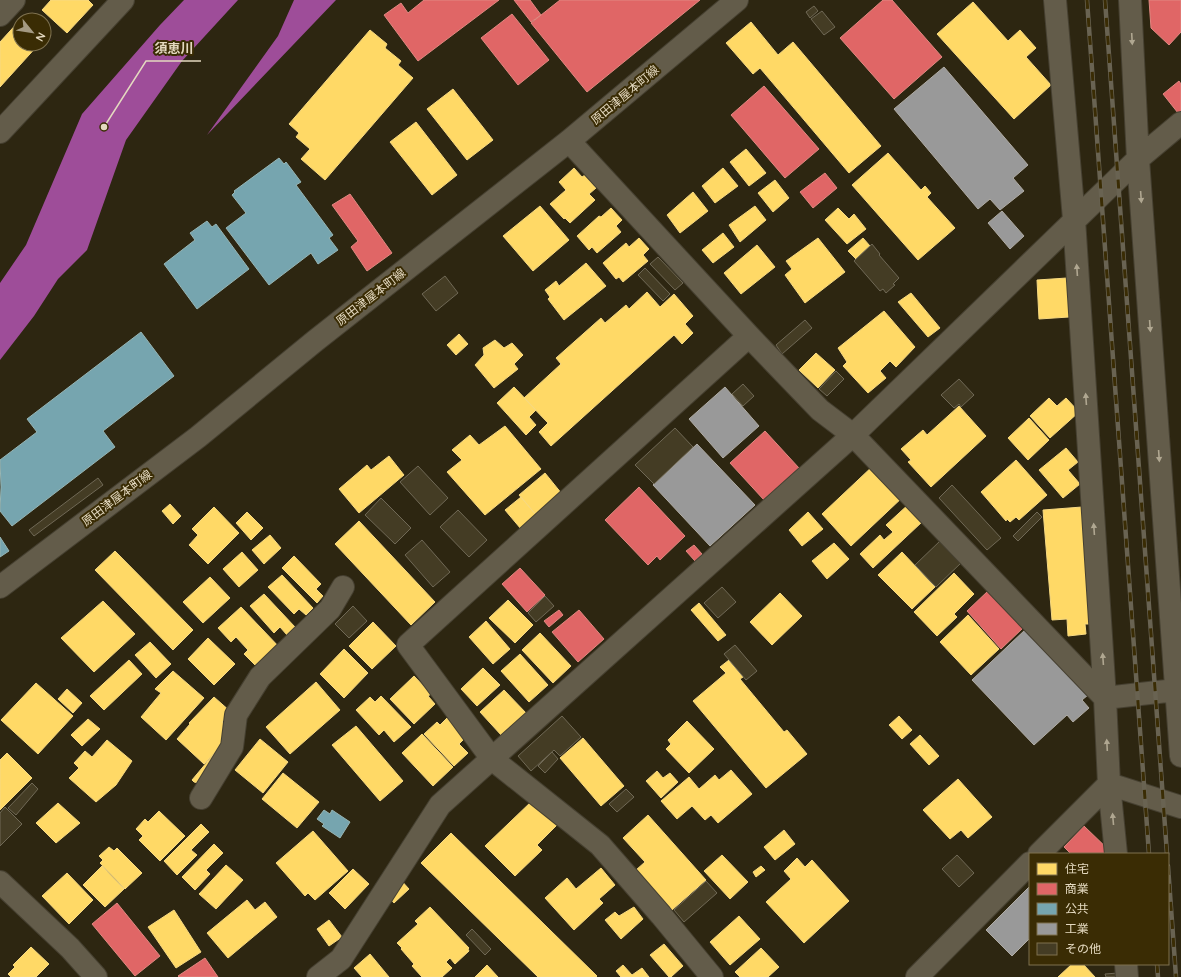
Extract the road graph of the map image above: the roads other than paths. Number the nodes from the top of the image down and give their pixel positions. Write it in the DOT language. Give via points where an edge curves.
graph roads {
  1 [pos="14,0"];
  2 [pos="123,0"];
  3 [pos="737,0"];
  4 [pos="1055,0"];
  5 [pos="1130,0"];
  6 [pos="0,15"];
  7 [pos="1181,123"];
  8 [pos="0,132"];
  9 [pos="569,141"];
  10 [pos="1138,158"];
  11 [pos="1074,219"];
  12 [pos="749,336"];
  13 [pos="853,434"];
  14 [pos="0,587"];
  15 [pos="343,587"];
  16 [pos="1179,688"];
  17 [pos="1105,698"];
  18 [pos="1181,756"];
  19 [pos="492,759"];
  20 [pos="1109,784"];
  21 [pos="201,798"];
  22 [pos="1181,807"];
  23 [pos="1040,853"];
  24 [pos="1116,853"];
  25 [pos="1029,864"];
  26 [pos="0,882"];
  27 [pos="1126,965"];
  28 [pos="96,977"];
  29 [pos="318,977"];
  30 [pos="712,977"];
  31 [pos="917,977"];
  32 [pos="1127,977"];
  1 -- 6 [label="street"];
  2 -- 8 [label="street"];
  3 -- 9 [label="street, 原田津屋本町線"];
  4 -- 11 [label="street"];
  5 -- 10 [label="street, one-way"];
  7 -- 10 [label="street"];
  9 -- 12 [label="street"];
  9 -- 14 [label="street, 原田津屋本町線" via="315,341 198,437"];
  10 -- 11 [label="street"];
  10 -- 16 [label="street, one-way"];
  11 -- 13 [label="street"];
  17 -- 11 [label="street, one-way"];
  12 -- 13 [label="street" via="820,410"];
  12 -- 19 [label="street" via="408,645"];
  13 -- 17 [label="street"];
  13 -- 19 [label="street"];
  15 -- 21 [label="street" via="330,609 260,677 236,715 232,747"];
  16 -- 17 [label="street"];
  16 -- 18 [label="street"];
  20 -- 17 [label="street, one-way"];
  19 -- 29 [label="street" via="440,805 341,959"];
  19 -- 30 [label="street" via="600,845"];
  20 -- 22 [label="street"];
  20 -- 23 [label="street"];
  24 -- 20 [label="street, one-way"];
  25 -- 31 [label="street"];
  26 -- 28 [label="street" via="70,948"];
  27 -- 32 [label="street"];
}
